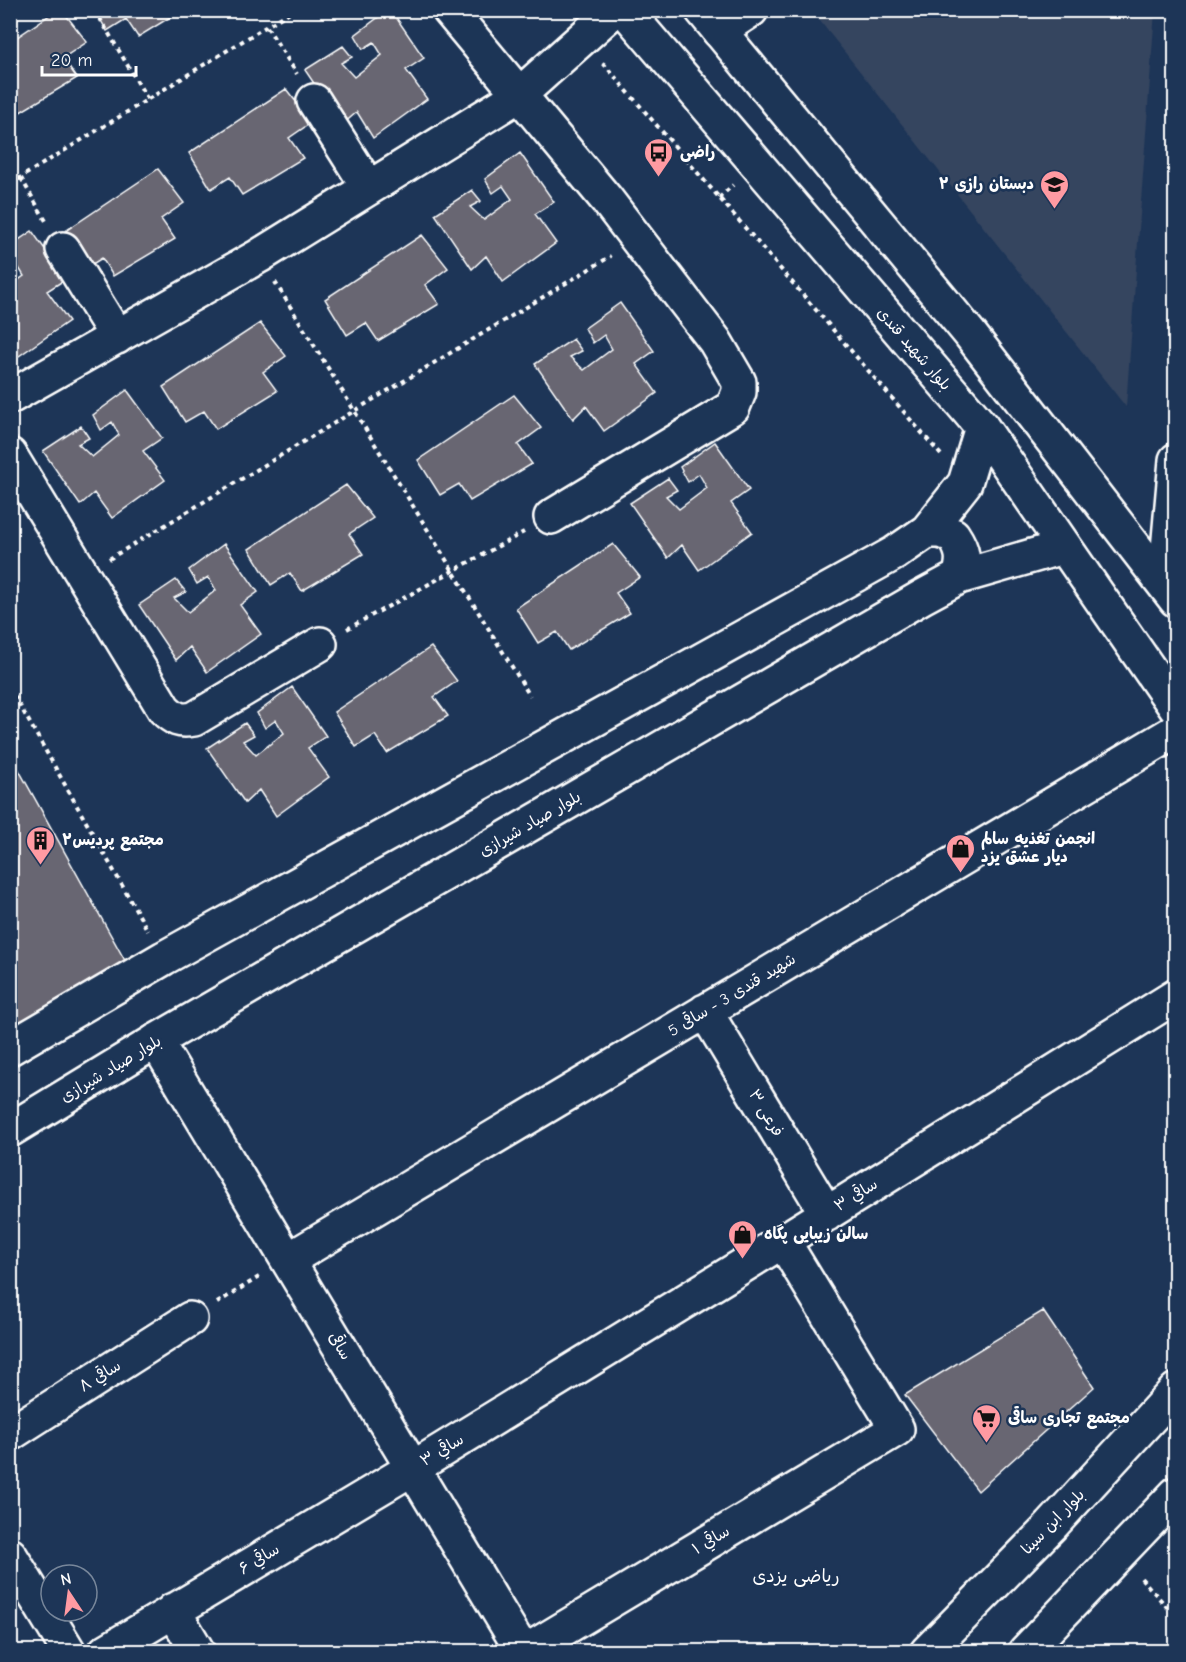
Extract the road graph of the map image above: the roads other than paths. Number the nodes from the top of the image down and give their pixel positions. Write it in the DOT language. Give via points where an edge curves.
graph roads {
  1 [pos="449,10"];
  2 [pos="614,10"];
  3 [pos="625,10"];
  4 [pos="751,10"];
  5 [pos="711,21"];
  6 [pos="519,95"];
  7 [pos="314,101"];
  8 [pos="369,188"];
  9 [pos="63,249"];
  10 [pos="117,337"];
  11 [pos="10,397"];
  12 [pos="981,427"];
  13 [pos="10,455"];
  14 [pos="1176,460"];
  15 [pos="551,517"];
  16 [pos="927,531"];
  17 [pos="1063,547"];
  18 [pos="959,577"];
  19 [pos="1170,592"];
  20 [pos="320,644"];
  21 [pos="1176,708"];
  22 [pos="1176,731"];
  23 [pos="1176,996"];
  24 [pos="705,1011"];
  25 [pos="156,1041"];
  26 [pos="10,1048"];
  27 [pos="10,1130"];
  28 [pos="827,1214"];
  29 [pos="783,1241"];
  30 [pos="288,1260"];
  31 [pos="190,1319"];
  32 [pos="1176,1390"];
  33 [pos="10,1434"];
  34 [pos="413,1468"];
  35 [pos="1176,1494"];
  36 [pos="10,1555"];
  37 [pos="173,1610"];
  38 [pos="69,1652"];
  39 [pos="105,1652"];
  40 [pos="198,1652"];
  41 [pos="524,1652"];
  42 [pos="927,1652"];
  43 [pos="1025,1652"];
  1 -- 6 [label="street"];
  2 -- 6 [label="street"];
  3 -- 12 [label="street, بلوار شهید قندی"];
  4 -- 5 [label="street"];
  5 -- 19 [label="street" via="970,334"];
  6 -- 8 [label="street"];
  6 -- 15 [label="street" via="607,200 716,341 739,382 733,407"];
  7 -- 8 [label="street"];
  8 -- 10 [label="street"];
  9 -- 10 [label="street"];
  10 -- 11 [label="street"];
  12 -- 16 [label="street" via="965,483"];
  12 -- 17 [label="street, بلوار شهید قندی"];
  13 -- 20 [label="street" via="172,718 184,722 194,719"];
  14 -- 19 [label="street"];
  16 -- 18 [label="street" via="953,535 963,550 964,564"];
  16 -- 26 [label="street" via="896,553 164,957"];
  17 -- 18 [label="street, بلوار صیاد شیرازی"];
  17 -- 21 [label="street, بلوار شهید قندی"];
  18 -- 25 [label="street, بلوار صیاد شیرازی"];
  22 -- 24 [label="street, شهید قندی 3 - ساقی 5"];
  23 -- 28 [label="street, ساقي ۳"];
  24 -- 28 [label="street, فرعی ۳"];
  24 -- 30 [label="street, شهید قندی 3 - ساقی 5"];
  25 -- 27 [label="street, بلوار صیاد شیرازی"];
  25 -- 30 [label="street, ساقی"];
  28 -- 29 [label="street, ساقي ۳"];
  29 -- 34 [label="street, ساقي ۳"];
  29 -- 41 [label="street, ساقي ۱" via="897,1429"];
  30 -- 34 [label="street, ساقی"];
  31 -- 33 [label="street, ساقي ۸"];
  32 -- 42 [label="street, بلوار ابن سینا" via="1051,1526"];
  34 -- 37 [label="street, ساقي ۶"];
  34 -- 41 [label="street, ساقی"];
  35 -- 43 [label="street"];
  36 -- 38 [label="street"];
  37 -- 39 [label="street, ساقي ۶"];
  37 -- 40 [label="street"];
}
